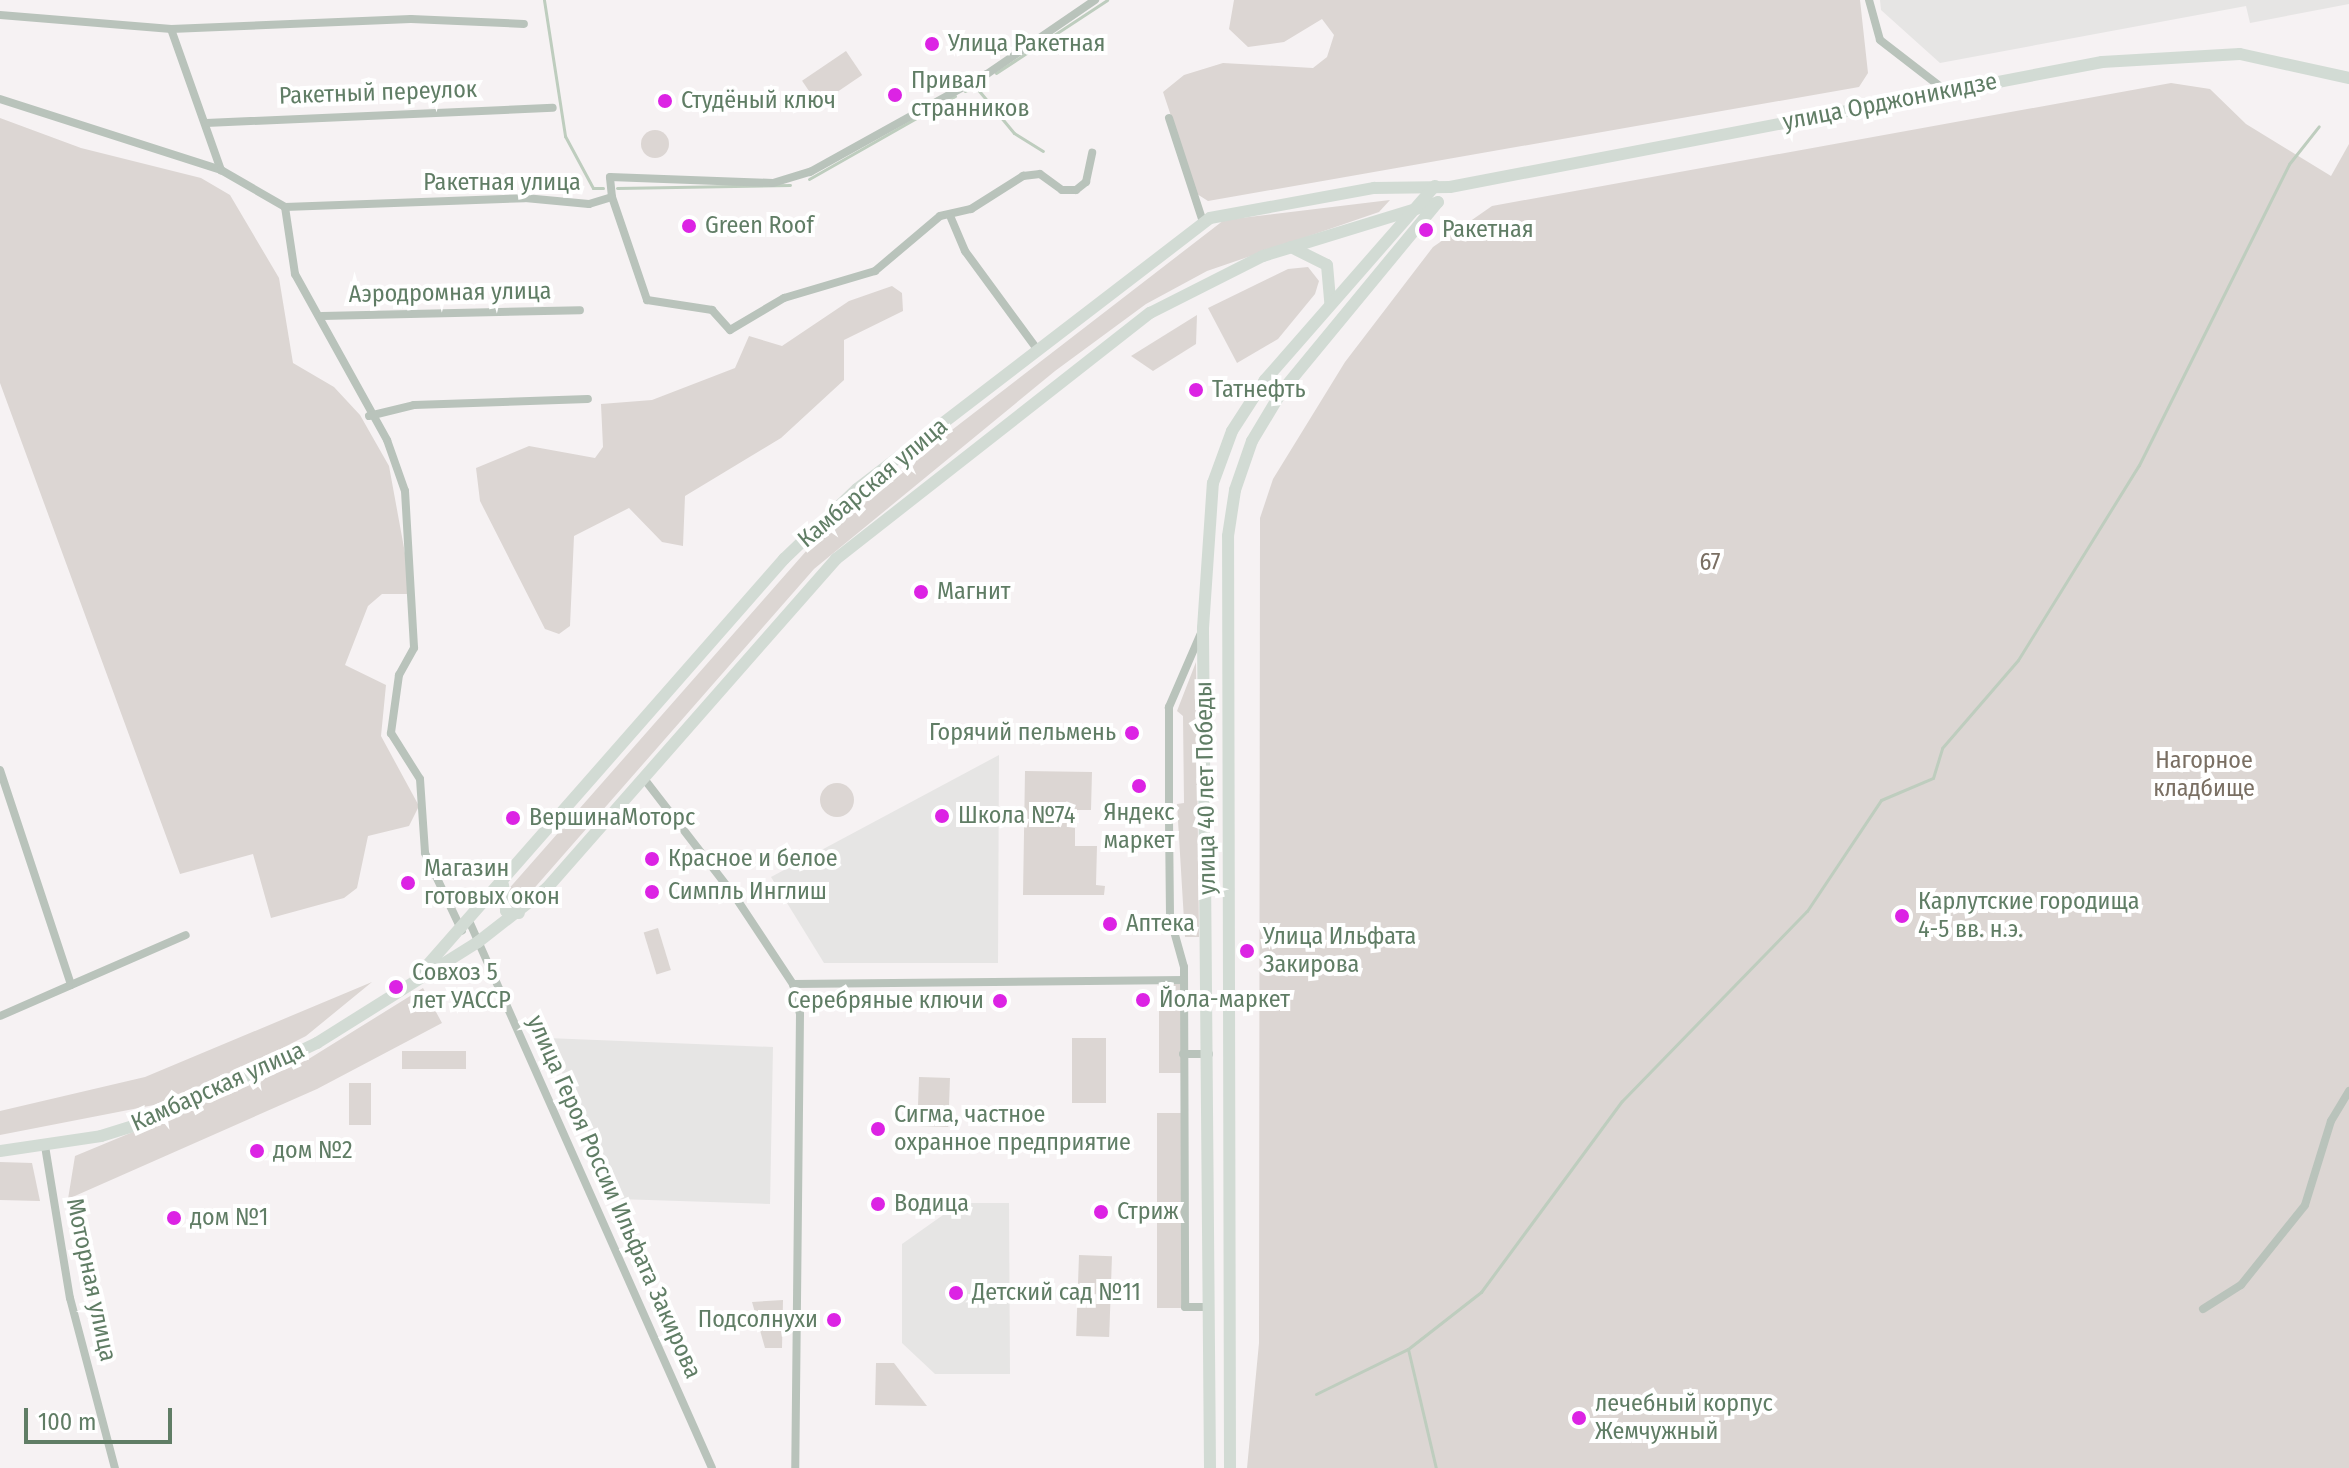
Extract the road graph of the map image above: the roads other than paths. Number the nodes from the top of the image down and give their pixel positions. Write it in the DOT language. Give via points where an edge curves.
graph roads {
  1 [pos="1095,0"];
  2 [pos="1869,0"];
  3 [pos="0,15"];
  4 [pos="524,24"];
  5 [pos="171,29"];
  6 [pos="2349,78"];
  7 [pos="1946,91"];
  8 [pos="0,99"];
  9 [pos="553,108"];
  10 [pos="1169,118"];
  11 [pos="206,123"];
  12 [pos="1092,153"];
  13 [pos="221,170"];
  14 [pos="1435,186"];
  15 [pos="1450,187"];
  16 [pos="612,197"];
  17 [pos="1438,202"];
  18 [pos="285,207"];
  19 [pos="1412,210"];
  20 [pos="951,218"];
  21 [pos="1203,222"];
  22 [pos="1394,229"];
  23 [pos="1407,240"];
  24 [pos="1291,247"];
  25 [pos="1330,304"];
  26 [pos="580,310"];
  27 [pos="322,316"];
  28 [pos="1037,349"];
  29 [pos="588,399"];
  30 [pos="369,416"];
  31 [pos="1203,628"];
  32 [pos="0,770"];
  33 [pos="645,780"];
  34 [pos="503,885"];
  35 [pos="519,913"];
  36 [pos="466,928"];
  37 [pos="186,935"];
  38 [pos="478,942"];
  39 [pos="418,976"];
  40 [pos="1184,980"];
  41 [pos="793,984"];
  42 [pos="71,985"];
  43 [pos="0,1016"];
  44 [pos="1183,1054"];
  45 [pos="1209,1054"];
  46 [pos="2349,1091"];
  47 [pos="45,1146"];
  48 [pos="0,1151"];
  49 [pos="1210,1307"];
  50 [pos="2203,1309"];
  51 [pos="115,1468"];
  52 [pos="712,1468"];
  53 [pos="795,1468"];
  54 [pos="1210,1468"];
  55 [pos="1230,1468"];
  1 -- 16 [label="street, Ракетная улица" via="987,74 810,172 773,183 610,177"];
  2 -- 7 [label="street" via="1880,40"];
  3 -- 5 [label="street"];
  4 -- 5 [label="street" via="411,19"];
  5 -- 11 [label="street"];
  6 -- 7 [label="main road, улица Орджоникидзе" via="2298,63 2212,55 2102,62"];
  7 -- 15 [label="main road, улица Орджоникидзе"];
  8 -- 13 [label="street"];
  9 -- 11 [label="street, Ракетный переулок"];
  10 -- 21 [label="street"];
  11 -- 13 [label="street"];
  12 -- 20 [label="street" via="1086,182 1076,190 1031,174"];
  13 -- 18 [label="street"];
  14 -- 15 [label="main road, Камбарская улица"];
  14 -- 19 [label="main road, улица 40 лет Победы"];
  14 -- 21 [label="main road, Камбарская улица" via="1360,190"];
  15 -- 17 [label="main road"];
  16 -- 18 [label="street, Ракетная улица" via="589,204 525,198"];
  16 -- 20 [label="street" via="647,300 712,310 730,330 784,298 875,271 940,216"];
  17 -- 19 [label="main road, Камбарская улица"];
  17 -- 23 [label="main road, улица 40 лет Победы"];
  18 -- 27 [label="street, улица Героя России Ильфата Закирова" via="295,274"];
  19 -- 22 [label="main road, улица 40 лет Победы"];
  19 -- 24 [label="main road, Камбарская улица"];
  20 -- 28 [label="street" via="965,251"];
  21 -- 28 [label="main road, Камбарская улица"];
  22 -- 23 [label="main road"];
  22 -- 25 [label="main road, улица 40 лет Победы"];
  23 -- 55 [label="main road, улица 40 лет Победы" via="1274,404 1252,441 1228,536"];
  24 -- 25 [label="main road" via="1327,265"];
  24 -- 33 [label="main road, Камбарская улица" via="1150,313 836,559"];
  25 -- 31 [label="main road, улица 40 лет Победы" via="1232,431 1205,533"];
  26 -- 27 [label="street, Аэродромная улица"];
  27 -- 30 [label="street, улица Героя России Ильфата Закирова"];
  28 -- 34 [label="main road, Камбарская улица" via="857,489 784,559"];
  29 -- 30 [label="street" via="414,405"];
  30 -- 36 [label="street, улица Героя России Ильфата Закирова" via="405,491 412,576 414,648 399,675 391,733 420,779 425,853"];
  31 -- 40 [label="street" via="1169,707 1170,917"];
  31 -- 45 [label="main road, улица 40 лет Победы"];
  32 -- 42 [label="street"];
  33 -- 35 [label="main road, Камбарская улица"];
  33 -- 41 [label="street"];
  34 -- 35 [label="main road" via="506,911"];
  34 -- 36 [label="main road, Камбарская улица"];
  35 -- 38 [label="main road, Камбарская улица"];
  36 -- 38 [label="street, улица Героя России Ильфата Закирова"];
  36 -- 39 [label="main road, Камбарская улица"];
  37 -- 42 [label="street"];
  38 -- 39 [label="main road, Камбарская улица"];
  38 -- 52 [label="street, улица Героя России Ильфата Закирова"];
  39 -- 47 [label="main road, Камбарская улица" via="254,1075 162,1117"];
  40 -- 41 [label="street"];
  40 -- 44 [label="street"];
  41 -- 53 [label="street" via="804,1069"];
  42 -- 43 [label="street"];
  44 -- 45 [label="street"];
  44 -- 49 [label="street" via="1185,1307"];
  45 -- 49 [label="main road, улица 40 лет Победы"];
  46 -- 50 [label="street" via="2331,1121 2305,1205 2241,1285"];
  47 -- 48 [label="main road, Камбарская улица"];
  47 -- 51 [label="street, Моторная улица" via="70,1298"];
  49 -- 54 [label="main road, улица 40 лет Победы"];
}
